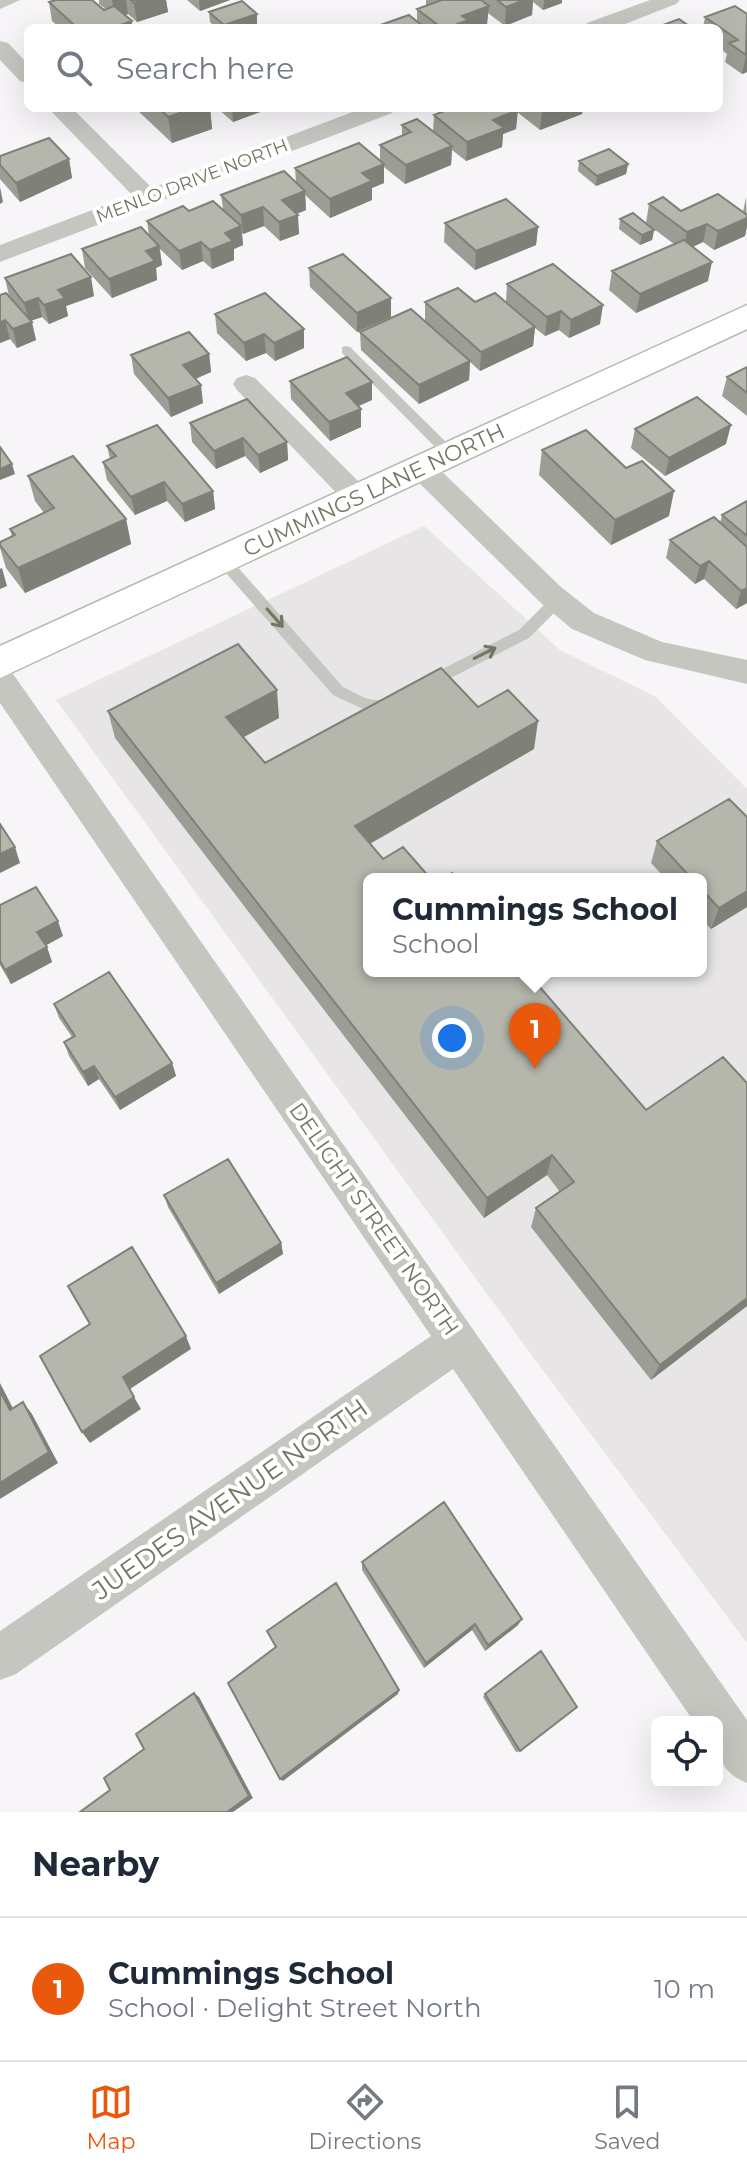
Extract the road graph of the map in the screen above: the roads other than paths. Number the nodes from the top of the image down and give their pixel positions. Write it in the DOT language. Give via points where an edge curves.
graph roads {
  1 [pos="9,0"];
  2 [pos="669,0"];
  3 [pos="0,3"];
  4 [pos="606,24"];
  5 [pos="0,48"];
  6 [pos="24,72"];
  7 [pos="63,112"];
  8 [pos="373,112"];
  9 [pos="147,197"];
  10 [pos="0,254"];
  11 [pos="747,316"];
  12 [pos="346,350"];
  13 [pos="246,384"];
  14 [pos="436,461"];
  15 [pos="358,498"];
  16 [pos="223,560"];
  17 [pos="558,600"];
  18 [pos="0,663"];
  19 [pos="747,672"];
  20 [pos="0,679"];
  21 [pos="459,1341"];
  22 [pos="0,1658"];
  23 [pos="747,1760"];
  1 -- 3 [label="street"];
  2 -- 4 [label="street"];
  5 -- 6 [label="street"];
  7 -- 9 [label="street"];
  8 -- 9 [label="street, MENLO DRIVE NORTH"];
  9 -- 10 [label="street, MENLO DRIVE NORTH"];
  11 -- 14 [label="street, CUMMINGS LANE NORTH"];
  12 -- 14 [label="lane"];
  13 -- 15 [label="street"];
  14 -- 15 [label="street, CUMMINGS LANE NORTH"];
  14 -- 17 [label="street"];
  15 -- 16 [label="street, CUMMINGS LANE NORTH"];
  16 -- 17 [label="lane, one-way" via="338,691 381,706 524,634"];
  16 -- 18 [label="street, CUMMINGS LANE NORTH"];
  17 -- 19 [label="street" via="583,621 626,640 703,665"];
  20 -- 21 [label="street, DELIGHT STREET NORTH"];
  21 -- 22 [label="street, JUEDES AVENUE NORTH"];
  21 -- 23 [label="street, DELIGHT STREET NORTH"];
}
